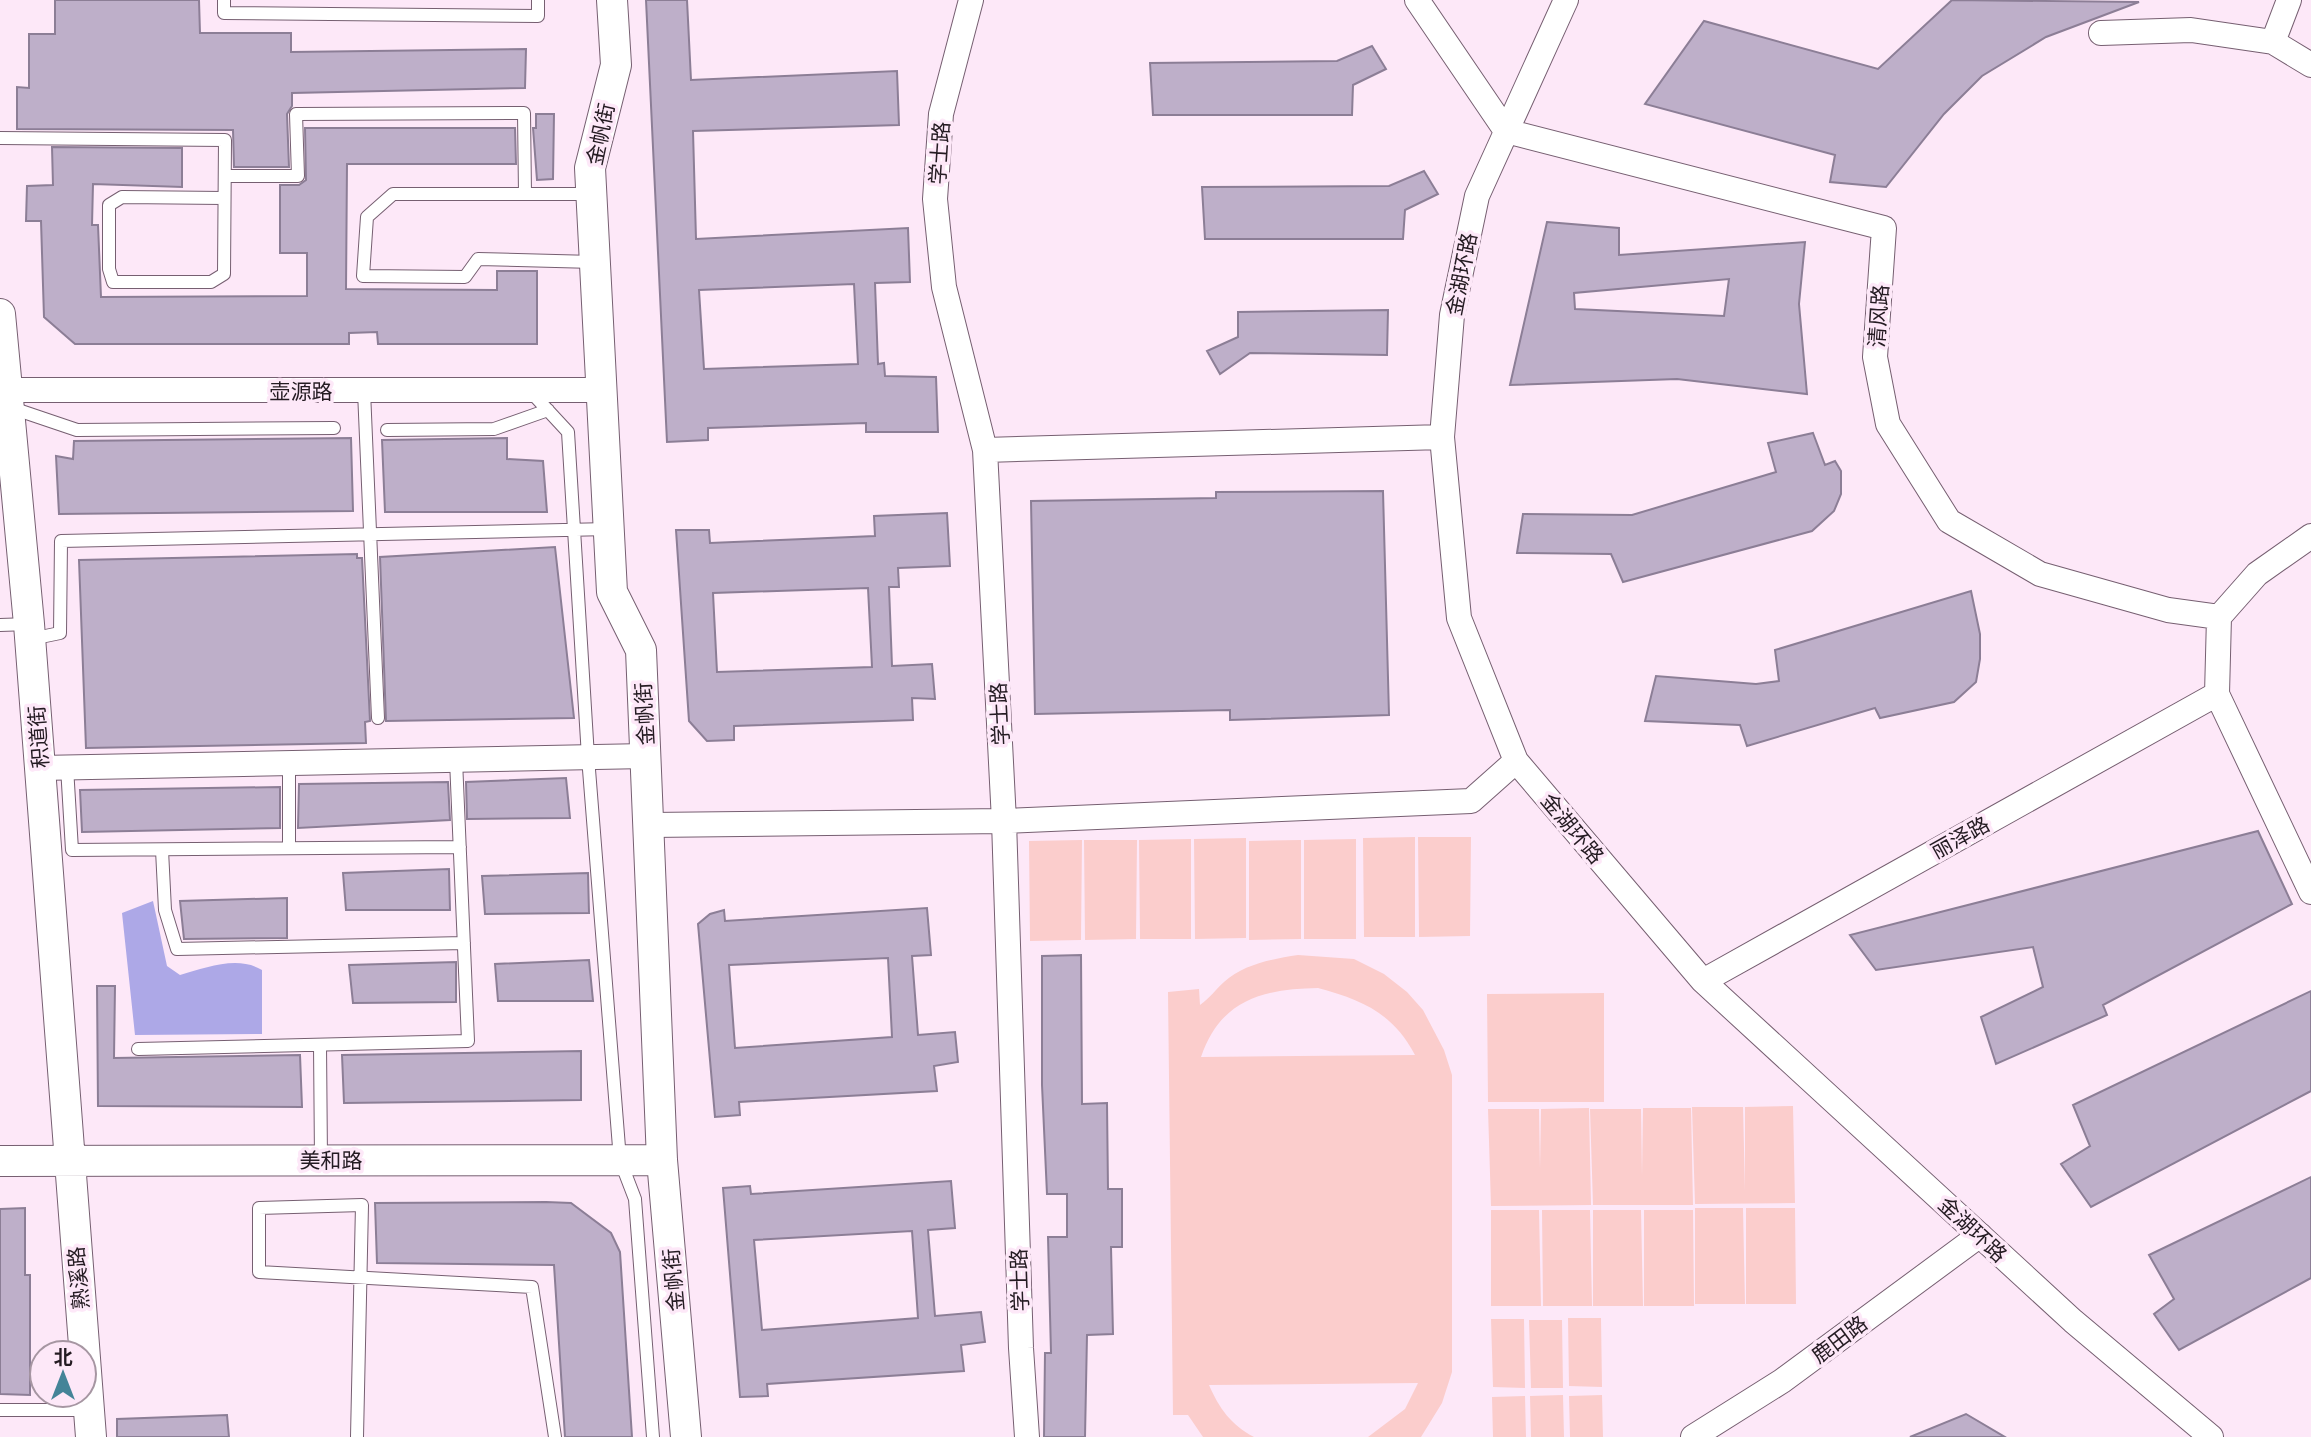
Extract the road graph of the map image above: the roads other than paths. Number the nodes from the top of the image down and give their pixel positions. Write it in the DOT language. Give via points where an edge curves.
graph roads {
  1 [pos="224,0"];
  2 [pos="538,0"];
  3 [pos="612,0"];
  4 [pos="971,0"];
  5 [pos="1417,0"];
  6 [pos="1566,0"];
  7 [pos="2289,0"];
  8 [pos="381,7"];
  9 [pos="2101,33"];
  10 [pos="2273,42"];
  11 [pos="2311,65"];
  12 [pos="1506,131"];
  13 [pos="0,138"];
  14 [pos="225,176"];
  15 [pos="525,194"];
  16 [pos="592,194"];
  17 [pos="224,198"];
  18 [pos="595,262"];
  19 [pos="0,314"];
  20 [pos="530,390"];
  21 [pos="602,390"];
  22 [pos="364,391"];
  23 [pos="5,395"];
  24 [pos="548,410"];
  25 [pos="334,428"];
  26 [pos="387,430"];
  27 [pos="1442,438"];
  28 [pos="985,450"];
  29 [pos="609,529"];
  30 [pos="574,530"];
  31 [pos="370,534"];
  32 [pos="2311,536"];
  33 [pos="2219,617"];
  34 [pos="0,625"];
  35 [pos="30,632"];
  36 [pos="2217,694"];
  37 [pos="378,718"];
  38 [pos="646,756"];
  39 [pos="588,757"];
  40 [pos="456,760"];
  41 [pos="1516,761"];
  42 [pos="289,763"];
  43 [pos="53,768"];
  44 [pos="1004,821"];
  45 [pos="650,825"];
  46 [pos="460,847"];
  47 [pos="289,848"];
  48 [pos="162,850"];
  49 [pos="2311,892"];
  50 [pos="464,943"];
  51 [pos="1703,981"];
  52 [pos="320,1045"];
  53 [pos="138,1049"];
  54 [pos="321,1160"];
  55 [pos="620,1160"];
  56 [pos="662,1160"];
  57 [pos="0,1161"];
  58 [pos="69,1161"];
  59 [pos="1979,1235"];
  60 [pos="360,1277"];
  61 [pos="0,1410"];
  62 [pos="90,1423"];
  63 [pos="357,1437"];
  64 [pos="555,1437"];
  65 [pos="653,1437"];
  66 [pos="686,1437"];
  67 [pos="1027,1437"];
  68 [pos="1693,1437"];
  69 [pos="2211,1437"];
  1 -- 8 [label="lane" via="224,13"];
  2 -- 8 [label="lane" via="538,16"];
  3 -- 16 [label="street, 金帆街" via="616,65 590,169"];
  4 -- 28 [label="street, 学士路" via="941,114 935,199 944,287"];
  5 -- 12 [label="street"];
  6 -- 12 [label="street, 金湖环路"];
  7 -- 10 [label="street"];
  9 -- 10 [label="street" via="2191,30"];
  10 -- 11 [label="street"];
  12 -- 27 [label="street, 金湖环路" via="1474,209 1452,315"];
  12 -- 33 [label="street, 清风路" via="1884,228 1875,357 1888,424 1949,521 2040,574 2168,610"];
  13 -- 14 [label="lane" via="225,140"];
  14 -- 15 [label="lane" via="298,176 296,114 524,113"];
  14 -- 17 [label="lane"];
  15 -- 16 [label="lane"];
  15 -- 18 [label="lane" via="393,194 367,217 363,276 465,277 478,259"];
  16 -- 18 [label="street, 金帆街"];
  17 -- 17 [label="lane" via="224,274 211,282 113,282 109,205 121,197"];
  18 -- 21 [label="street, 金帆街"];
  19 -- 23 [label="street, 积道街"];
  20 -- 21 [label="street, 壶源路"];
  20 -- 22 [label="street, 壶源路"];
  20 -- 24 [label="lane"];
  21 -- 29 [label="street, 金帆街"];
  22 -- 23 [label="street, 壶源路"];
  22 -- 31 [label="lane"];
  23 -- 25 [label="lane" via="77,430"];
  23 -- 35 [label="street, 积道街"];
  24 -- 26 [label="lane" via="494,429"];
  24 -- 30 [label="lane" via="568,432"];
  27 -- 28 [label="street"];
  27 -- 41 [label="street, 金湖环路" via="1459,618"];
  28 -- 44 [label="street, 学士路"];
  29 -- 30 [label="lane"];
  29 -- 38 [label="street, 金帆街" via="612,592 640,650"];
  30 -- 31 [label="lane"];
  30 -- 39 [label="lane"];
  31 -- 35 [label="lane" via="61,541 60,633"];
  31 -- 37 [label="lane"];
  32 -- 33 [label="street" via="2258,574"];
  33 -- 36 [label="street"];
  34 -- 35 [label="lane"];
  35 -- 43 [label="street, 积道街"];
  36 -- 49 [label="street"];
  36 -- 51 [label="street, 丽泽路"];
  38 -- 39 [label="street"];
  38 -- 45 [label="street, 金帆街"];
  39 -- 40 [label="street"];
  39 -- 55 [label="lane"];
  40 -- 42 [label="street"];
  40 -- 46 [label="lane"];
  41 -- 44 [label="street" via="1471,801"];
  41 -- 51 [label="street, 金湖环路"];
  42 -- 43 [label="street"];
  42 -- 47 [label="lane"];
  43 -- 48 [label="lane" via="72,850"];
  43 -- 58 [label="street, 积道街"];
  44 -- 45 [label="street"];
  44 -- 67 [label="street, 学士路"];
  45 -- 56 [label="street, 金帆街"];
  46 -- 47 [label="lane"];
  46 -- 50 [label="lane"];
  47 -- 48 [label="lane"];
  48 -- 50 [label="lane" via="165,910 177,949"];
  50 -- 52 [label="lane" via="468,1041"];
  51 -- 59 [label="street, 金湖环路"];
  52 -- 53 [label="lane"];
  52 -- 54 [label="lane"];
  54 -- 55 [label="street, 美和路"];
  54 -- 58 [label="street, 美和路"];
  55 -- 56 [label="street, 美和路"];
  55 -- 65 [label="lane" via="635,1199"];
  56 -- 66 [label="street, 金帆街"];
  57 -- 58 [label="street, 美和路"];
  58 -- 62 [label="street, 熟溪路"];
  59 -- 68 [label="street, 鹿田路" via="1782,1381"];
  59 -- 69 [label="street, 金湖环路"];
  60 -- 60 [label="lane" via="362,1205 259,1208 260,1272"];
  60 -- 63 [label="lane"];
  60 -- 64 [label="lane" via="532,1287"];
  61 -- 62 [label="lane"];
}
